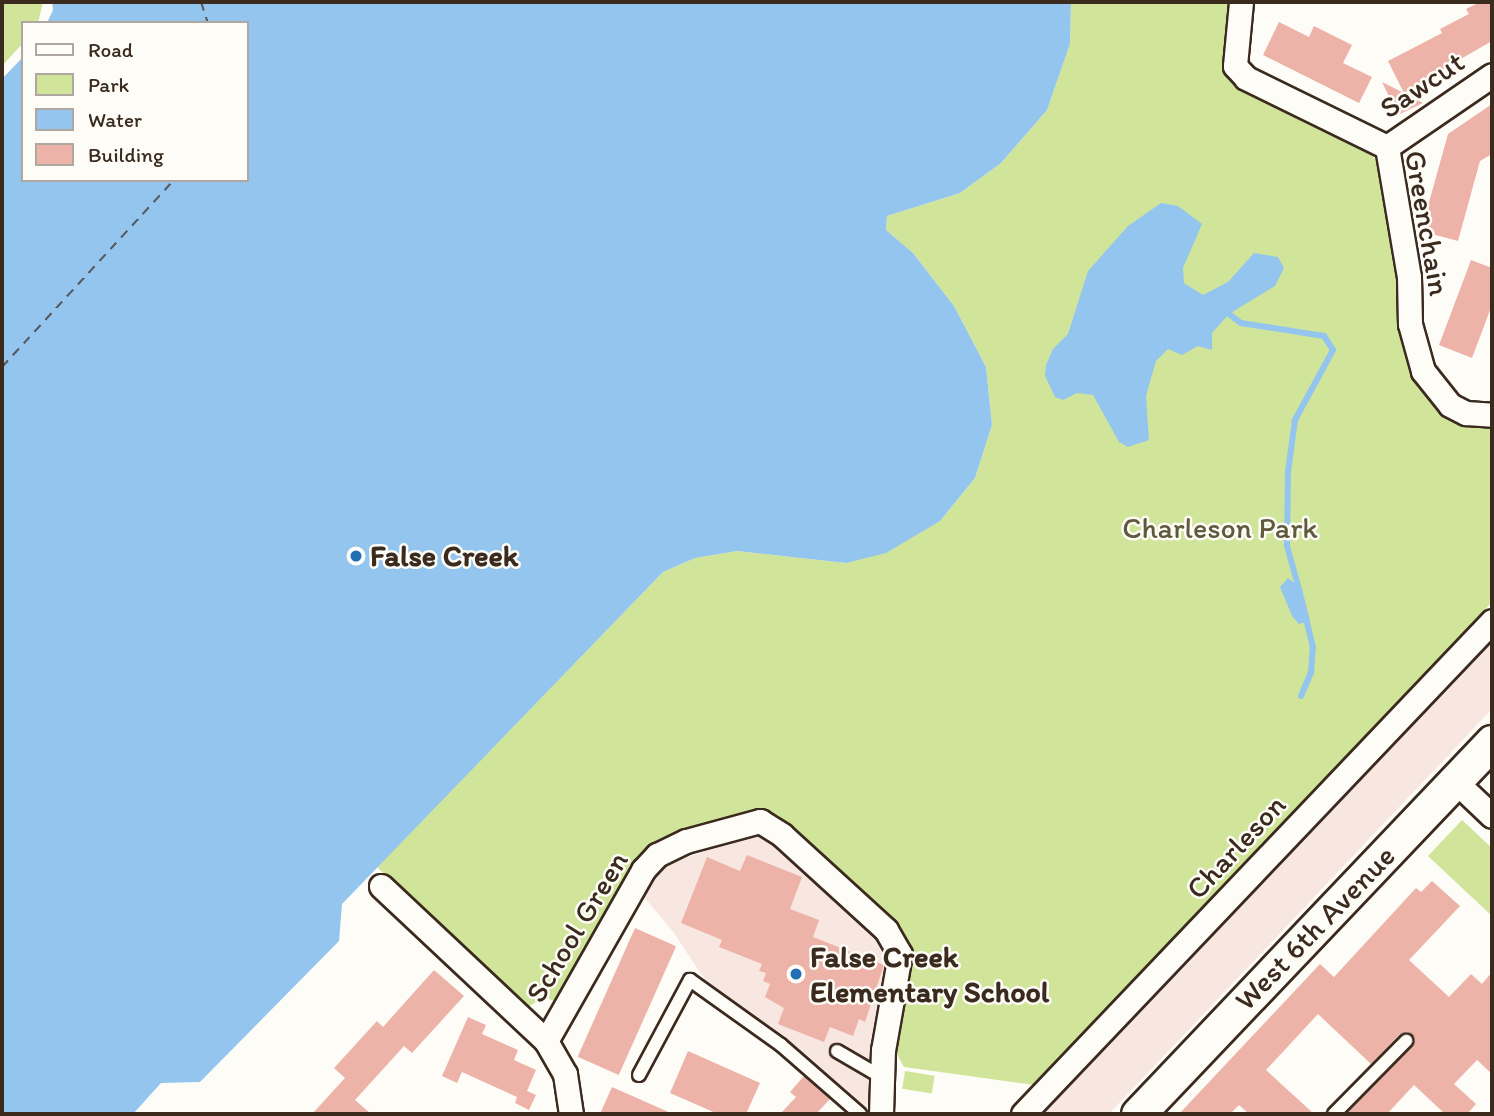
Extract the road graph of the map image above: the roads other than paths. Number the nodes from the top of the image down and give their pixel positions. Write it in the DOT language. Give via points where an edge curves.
graph roads {
  1 [pos="1241,2"];
  2 [pos="1492,75"];
  3 [pos="1387,147"];
  4 [pos="1492,415"];
  5 [pos="1492,621"];
  6 [pos="1492,741"];
  7 [pos="1455,781"];
  8 [pos="1492,816"];
  9 [pos="380,886"];
  10 [pos="546,1041"];
  11 [pos="1406,1041"];
  12 [pos="836,1051"];
  13 [pos="639,1075"];
  14 [pos="885,1079"];
  15 [pos="571,1114"];
  16 [pos="860,1114"];
  17 [pos="881,1114"];
  18 [pos="1023,1114"];
  19 [pos="1139,1114"];
  20 [pos="1334,1114"];
  1 -- 3 [label="street, Greenchain" via="1235,66 1246,78"];
  2 -- 3 [label="street, Sawcut"];
  3 -- 4 [label="street, Greenchain" via="1409,277 1410,324 1423,371 1450,405 1466,413"];
  5 -- 18 [label="street, Charleson"];
  6 -- 7 [label="main road, West 6th Avenue"];
  7 -- 8 [label="street"];
  7 -- 19 [label="main road, West 6th Avenue"];
  9 -- 10 [label="street"];
  10 -- 14 [label="street, School Green" via="643,870 657,855 686,841 760,821 782,835 886,930 900,954 883,1050"];
  10 -- 15 [label="street" via="565,1074"];
  11 -- 20 [label="lane"];
  12 -- 14 [label="lane"];
  13 -- 16 [label="lane" via="690,980 781,1045"];
  14 -- 17 [label="street"];
}
